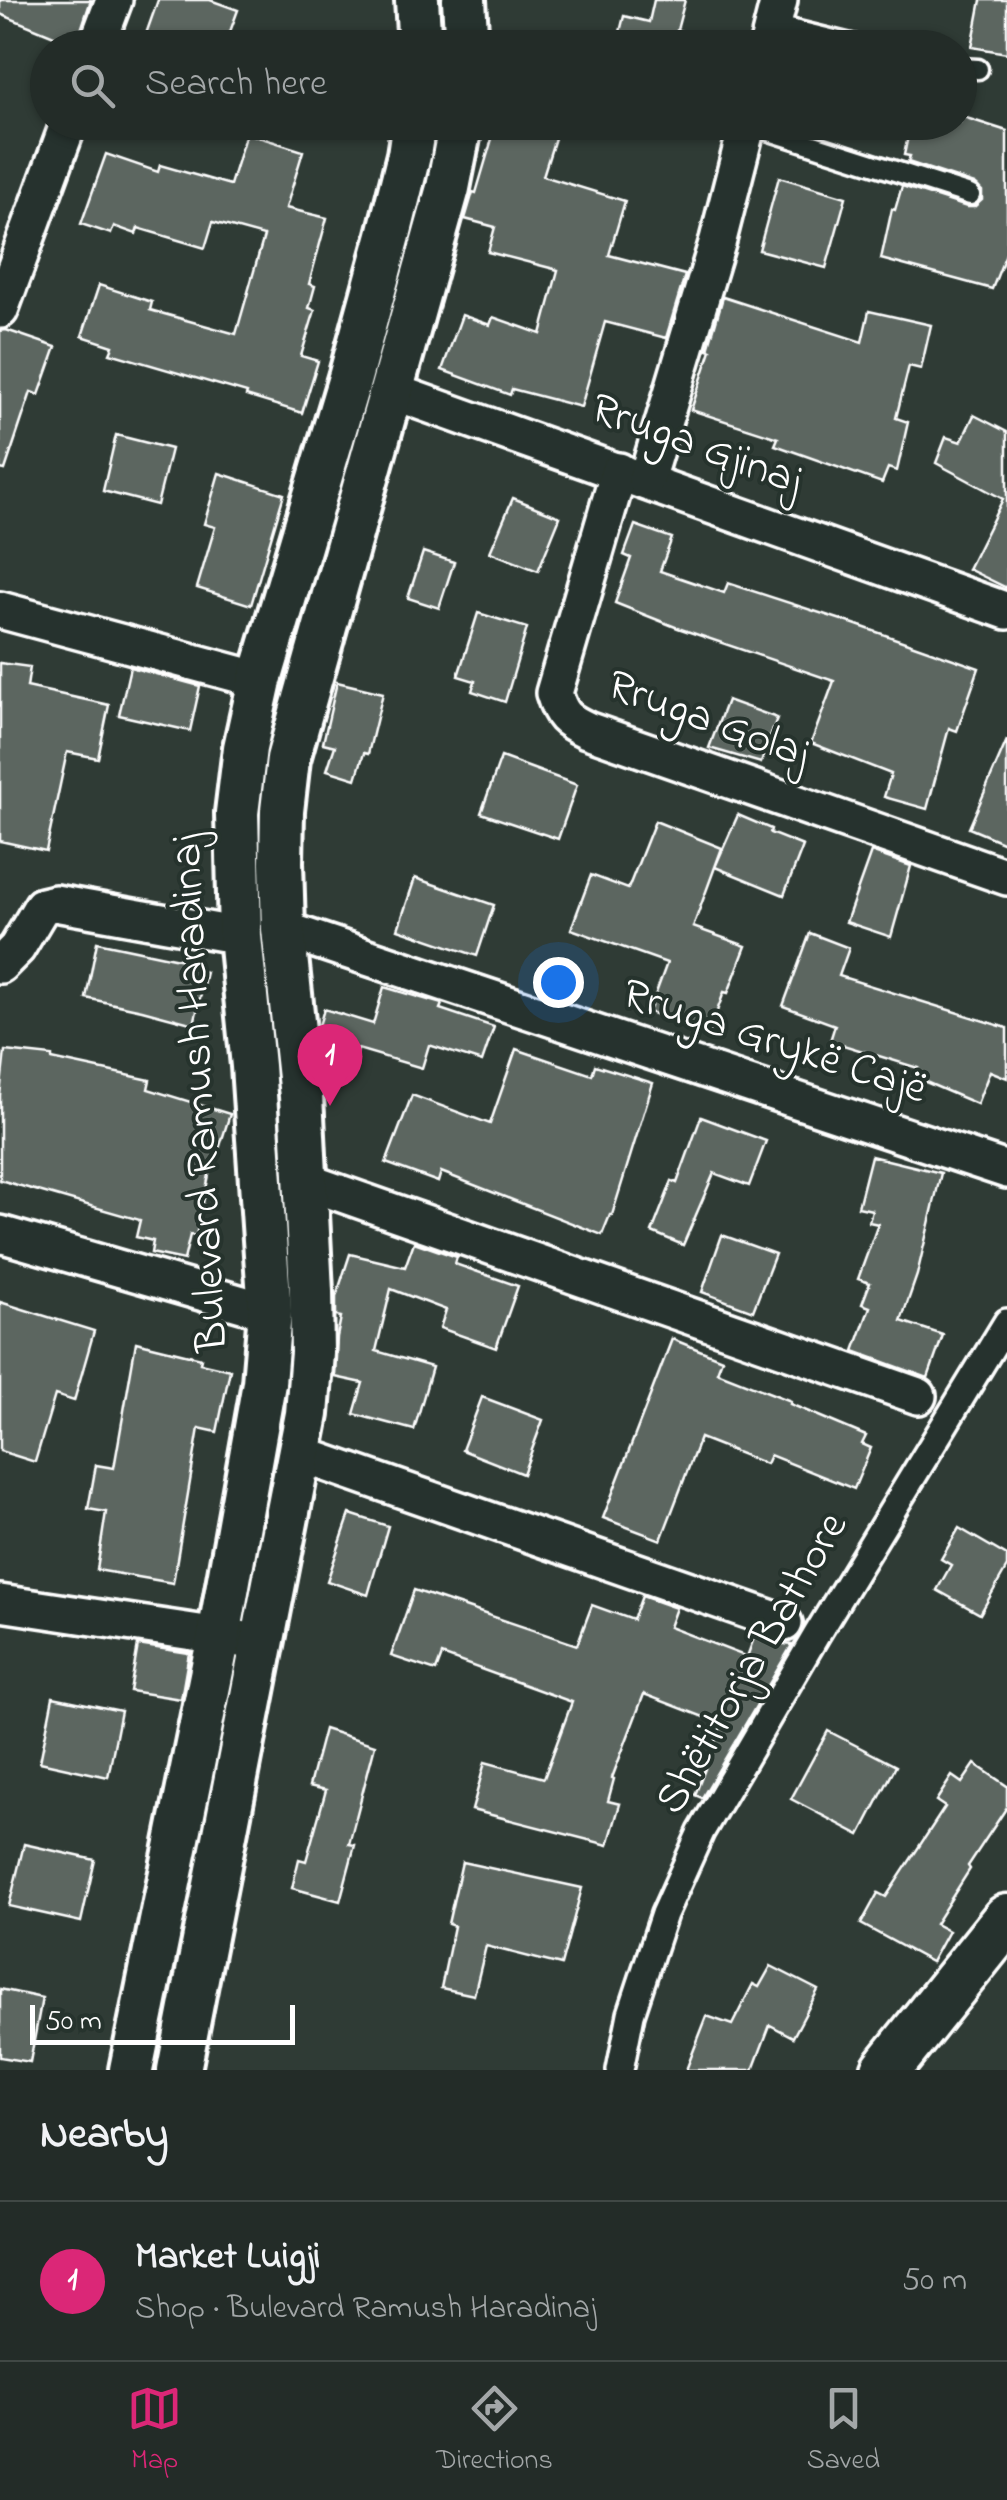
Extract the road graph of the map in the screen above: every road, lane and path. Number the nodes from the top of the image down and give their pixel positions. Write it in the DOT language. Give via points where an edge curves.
graph roads {
  1 [pos="114,0"];
  2 [pos="417,0"];
  3 [pos="464,0"];
  4 [pos="103,30"];
  5 [pos="419,30"];
  6 [pos="466,30"];
  7 [pos="62,140"];
  8 [pos="410,140"];
  9 [pos="457,140"];
  10 [pos="744,140"];
  11 [pos="800,140"];
  12 [pos="970,195"];
  13 [pos="0,310"];
  14 [pos="350,378"];
  15 [pos="391,391"];
  16 [pos="633,476"];
  17 [pos="0,610"];
  18 [pos="1007,610"];
  19 [pos="260,680"];
  20 [pos="1007,877"];
  21 [pos="284,929"];
  22 [pos="240,936"];
  23 [pos="0,965"];
  24 [pos="1007,1170"];
  25 [pos="305,1181"];
  26 [pos="0,1234"];
  27 [pos="270,1312"];
  28 [pos="1007,1322"];
  29 [pos="918,1396"];
  30 [pos="300,1454"];
  31 [pos="0,1604"];
  32 [pos="784,1623"];
  33 [pos="218,1636"];
  34 [pos="262,1643"];
  35 [pos="1007,1918"];
  36 [pos="131,2070"];
  37 [pos="179,2070"];
  38 [pos="620,2070"];
  39 [pos="886,2070"];
  1 -- 4 [label="street"];
  2 -- 5 [label="street"];
  3 -- 6 [label="street"];
  7 -- 13 [label="street"];
  8 -- 14 [label="street, Bulevard Ramush Haradinaj"];
  9 -- 15 [label="street, Bulevard Ramush Haradinaj"];
  10 -- 16 [label="street, Rruga Golaj" via="718,240"];
  11 -- 12 [label="lane"];
  14 -- 15 [label="street, Rruga Gjinaj"];
  14 -- 19 [label="street, Bulevard Ramush Haradinaj"];
  15 -- 16 [label="street, Rruga Gjinaj"];
  15 -- 21 [label="street, Bulevard Ramush Haradinaj" via="288,759"];
  16 -- 18 [label="street, Rruga Gjinaj"];
  16 -- 20 [label="street, Rruga Golaj" via="554,692 568,720"];
  17 -- 19 [label="street"];
  19 -- 22 [label="street, Bulevard Ramush Haradinaj" via="237,813"];
  21 -- 24 [label="street, Rruga Grykë Cajë"];
  21 -- 25 [label="street, Bulevard Ramush Haradinaj"];
  22 -- 23 [label="street" via="56,903 42,906"];
  22 -- 27 [label="street, Bulevard Ramush Haradinaj"];
  25 -- 29 [label="street"];
  25 -- 30 [label="street, Bulevard Ramush Haradinaj" via="312,1353"];
  26 -- 27 [label="street"];
  27 -- 33 [label="street, Bulevard Ramush Haradinaj" via="264,1383"];
  28 -- 38 [label="street, Shëtitorja Bathore" via="702,1832 658,1931 630,2014"];
  30 -- 32 [label="street"];
  30 -- 34 [label="street, Bulevard Ramush Haradinaj"];
  31 -- 33 [label="street"];
  33 -- 34 [label="street"];
  33 -- 36 [label="street, Bulevard Ramush Haradinaj"];
  34 -- 37 [label="street, Bulevard Ramush Haradinaj"];
  35 -- 39 [label="main road"];
}
